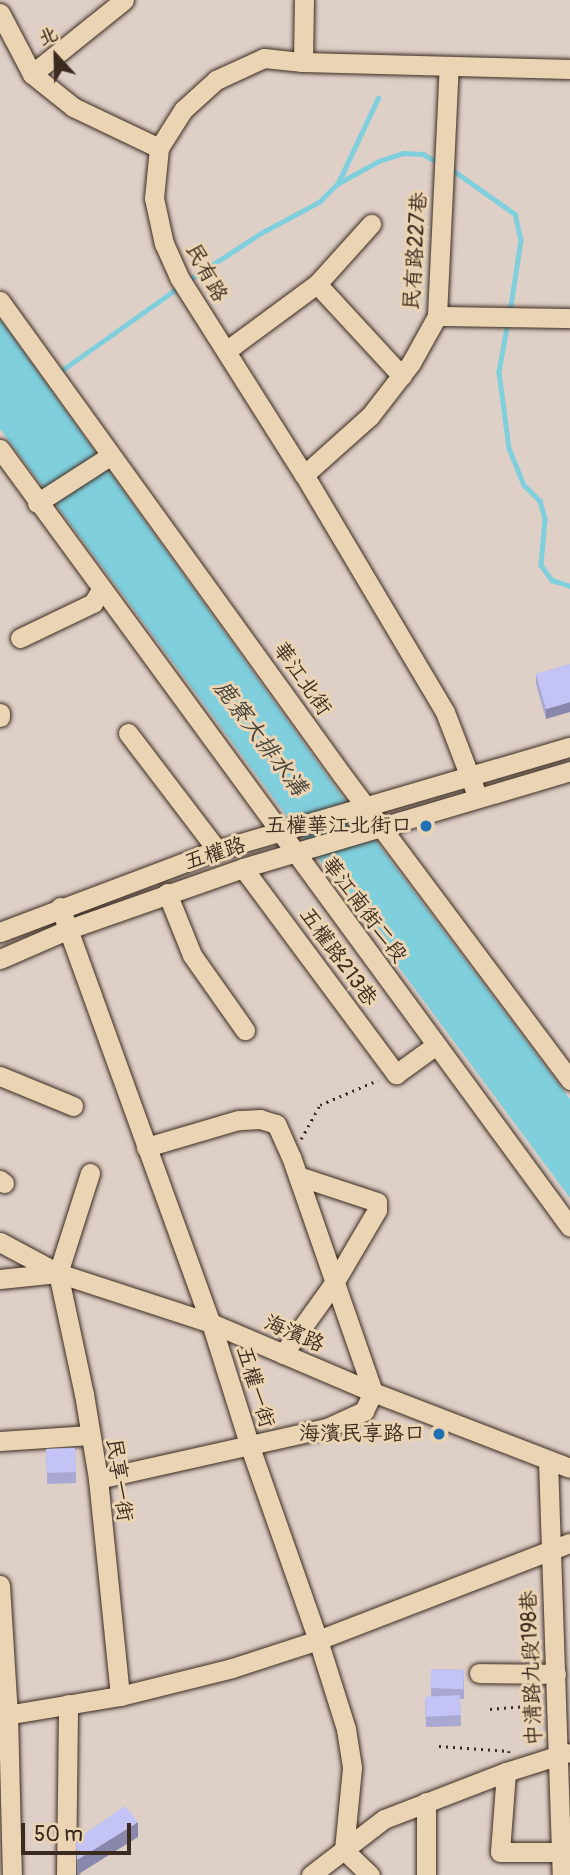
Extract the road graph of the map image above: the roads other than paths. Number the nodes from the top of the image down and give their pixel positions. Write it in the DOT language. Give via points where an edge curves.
graph roads {
  1 [pos="124,0"];
  2 [pos="304,0"];
  3 [pos="0,13"];
  4 [pos="303,62"];
  5 [pos="449,66"];
  6 [pos="570,69"];
  7 [pos="32,74"];
  8 [pos="159,148"];
  9 [pos="371,224"];
  10 [pos="317,284"];
  11 [pos="0,301"];
  12 [pos="437,316"];
  13 [pos="570,318"];
  14 [pos="226,351"];
  15 [pos="402,376"];
  16 [pos="0,449"];
  17 [pos="108,457"];
  18 [pos="304,475"];
  19 [pos="42,501"];
  20 [pos="102,588"];
  21 [pos="20,638"];
  22 [pos="128,733"];
  23 [pos="570,747"];
  24 [pos="570,771"];
  25 [pos="468,776"];
  26 [pos="478,798"];
  27 [pos="362,807"];
  28 [pos="375,828"];
  29 [pos="286,829"];
  30 [pos="217,850"];
  31 [pos="301,850"];
  32 [pos="243,868"];
  33 [pos="167,893"];
  34 [pos="60,907"];
  35 [pos="69,929"];
  36 [pos="0,932"];
  37 [pos="0,959"];
  38 [pos="245,1030"];
  39 [pos="436,1045"];
  40 [pos="0,1076"];
  41 [pos="570,1080"];
  42 [pos="73,1107"];
  43 [pos="146,1147"];
  44 [pos="90,1173"];
  45 [pos="298,1176"];
  46 [pos="570,1227"];
  47 [pos="0,1242"];
  48 [pos="58,1273"];
  49 [pos="0,1279"];
  50 [pos="334,1283"];
  51 [pos="211,1323"];
  52 [pos="283,1354"];
  53 [pos="373,1392"];
  54 [pos="90,1435"];
  55 [pos="0,1441"];
  56 [pos="250,1447"];
  57 [pos="548,1460"];
  58 [pos="570,1468"];
  59 [pos="98,1479"];
  60 [pos="570,1542"];
  61 [pos="551,1550"];
  62 [pos="0,1585"];
  63 [pos="318,1640"];
  64 [pos="479,1673"];
  65 [pos="556,1674"];
  66 [pos="120,1696"];
  67 [pos="68,1704"];
  68 [pos="4,1716"];
  69 [pos="564,1754"];
  70 [pos="506,1772"];
  71 [pos="426,1802"];
  72 [pos="344,1850"];
  73 [pos="561,1852"];
  74 [pos="12,1875"];
  75 [pos="66,1875"];
  76 [pos="311,1875"];
  77 [pos="370,1875"];
  78 [pos="426,1875"];
  79 [pos="562,1875"];
  1 -- 7 [label="street"];
  2 -- 4 [label="street"];
  3 -- 7 [label="street"];
  4 -- 5 [label="street, 民有路"];
  4 -- 8 [label="street, 民有路" via="264,58 216,80 183,110"];
  5 -- 6 [label="street, 民有路"];
  5 -- 12 [label="street, 民有路227巷"];
  7 -- 8 [label="street" via="73,107"];
  8 -- 14 [label="street, 民有路" via="154,198 164,244 179,277"];
  9 -- 10 [label="street"];
  10 -- 14 [label="street"];
  10 -- 15 [label="street"];
  11 -- 17 [label="street, 華江北街"];
  12 -- 13 [label="street"];
  12 -- 15 [label="street, 民有路227巷"];
  14 -- 18 [label="street, 民有路"];
  15 -- 18 [label="street, 民有路227巷" via="370,416"];
  16 -- 19 [label="street, 華江南街二段"];
  17 -- 19 [label="street"];
  17 -- 27 [label="street, 華江北街"];
  18 -- 25 [label="street, 民有路" via="445,712"];
  19 -- 20 [label="street, 華江南街二段"];
  20 -- 21 [label="street" via="93,603"];
  20 -- 29 [label="street, 華江南街二段"];
  22 -- 30 [label="street"];
  23 -- 25 [label="street, 五權路"];
  24 -- 26 [label="street, 五權路"];
  25 -- 26 [label="street, 民有路"];
  25 -- 27 [label="street, 五權路"];
  26 -- 28 [label="street, 五權路"];
  27 -- 28 [label="street, 華江北街"];
  27 -- 29 [label="street, 五權路"];
  28 -- 31 [label="street, 五權路"];
  28 -- 41 [label="street, 華江北街"];
  29 -- 30 [label="street, 五權路"];
  29 -- 31 [label="street, 華江南街二段"];
  30 -- 34 [label="street, 五權路"];
  31 -- 32 [label="street, 五權路"];
  31 -- 39 [label="street, 華江南街二段"];
  32 -- 33 [label="street, 五權路"];
  32 -- 39 [label="street, 五權路213巷" via="396,1074"];
  33 -- 35 [label="street, 五權路"];
  33 -- 38 [label="street" via="192,955"];
  34 -- 35 [label="street, 五權一街"];
  34 -- 36 [label="street, 五權路"];
  35 -- 37 [label="street, 五權路"];
  35 -- 43 [label="street, 五權一街"];
  39 -- 46 [label="street, 華江南街二段"];
  40 -- 42 [label="street"];
  43 -- 45 [label="street" via="238,1120 260,1119 276,1124"];
  43 -- 51 [label="street, 五權一街"];
  44 -- 48 [label="street"];
  45 -- 50 [label="street"];
  45 -- 50 [label="street" via="377,1202 377,1210"];
  47 -- 48 [label="street, 海濱路"];
  48 -- 49 [label="street"];
  48 -- 51 [label="street, 海濱路"];
  48 -- 54 [label="street, 民享一街"];
  50 -- 52 [label="street"];
  50 -- 53 [label="street"];
  51 -- 52 [label="street, 海濱路"];
  51 -- 56 [label="street, 五權一街"];
  52 -- 53 [label="street, 海濱路"];
  53 -- 56 [label="street" via="364,1412 352,1418"];
  53 -- 57 [label="street, 海濱路"];
  54 -- 55 [label="street"];
  54 -- 59 [label="street, 民享一街"];
  56 -- 59 [label="street"];
  56 -- 63 [label="street, 五權一街"];
  57 -- 58 [label="street, 海濱路"];
  57 -- 61 [label="street, 中清路九段198巷"];
  59 -- 66 [label="street, 民享一街"];
  60 -- 61 [label="street"];
  61 -- 63 [label="street"];
  61 -- 65 [label="street, 中清路九段198巷"];
  62 -- 68 [label="street"];
  63 -- 66 [label="street" via="232,1668"];
  63 -- 72 [label="street, 五權一街" via="346,1729 352,1768"];
  64 -- 65 [label="street"];
  65 -- 69 [label="street, 中清路九段198巷"];
  66 -- 67 [label="street"];
  67 -- 68 [label="street"];
  67 -- 75 [label="street"];
  68 -- 74 [label="street"];
  69 -- 70 [label="street"];
  69 -- 73 [label="street, 中清路九段198巷"];
  70 -- 71 [label="street"];
  70 -- 73 [label="street" via="500,1852"];
  71 -- 72 [label="street" via="384,1819"];
  71 -- 78 [label="street"];
  72 -- 76 [label="street"];
  72 -- 77 [label="street"];
  73 -- 79 [label="street, 中清路九段198巷"];
}
